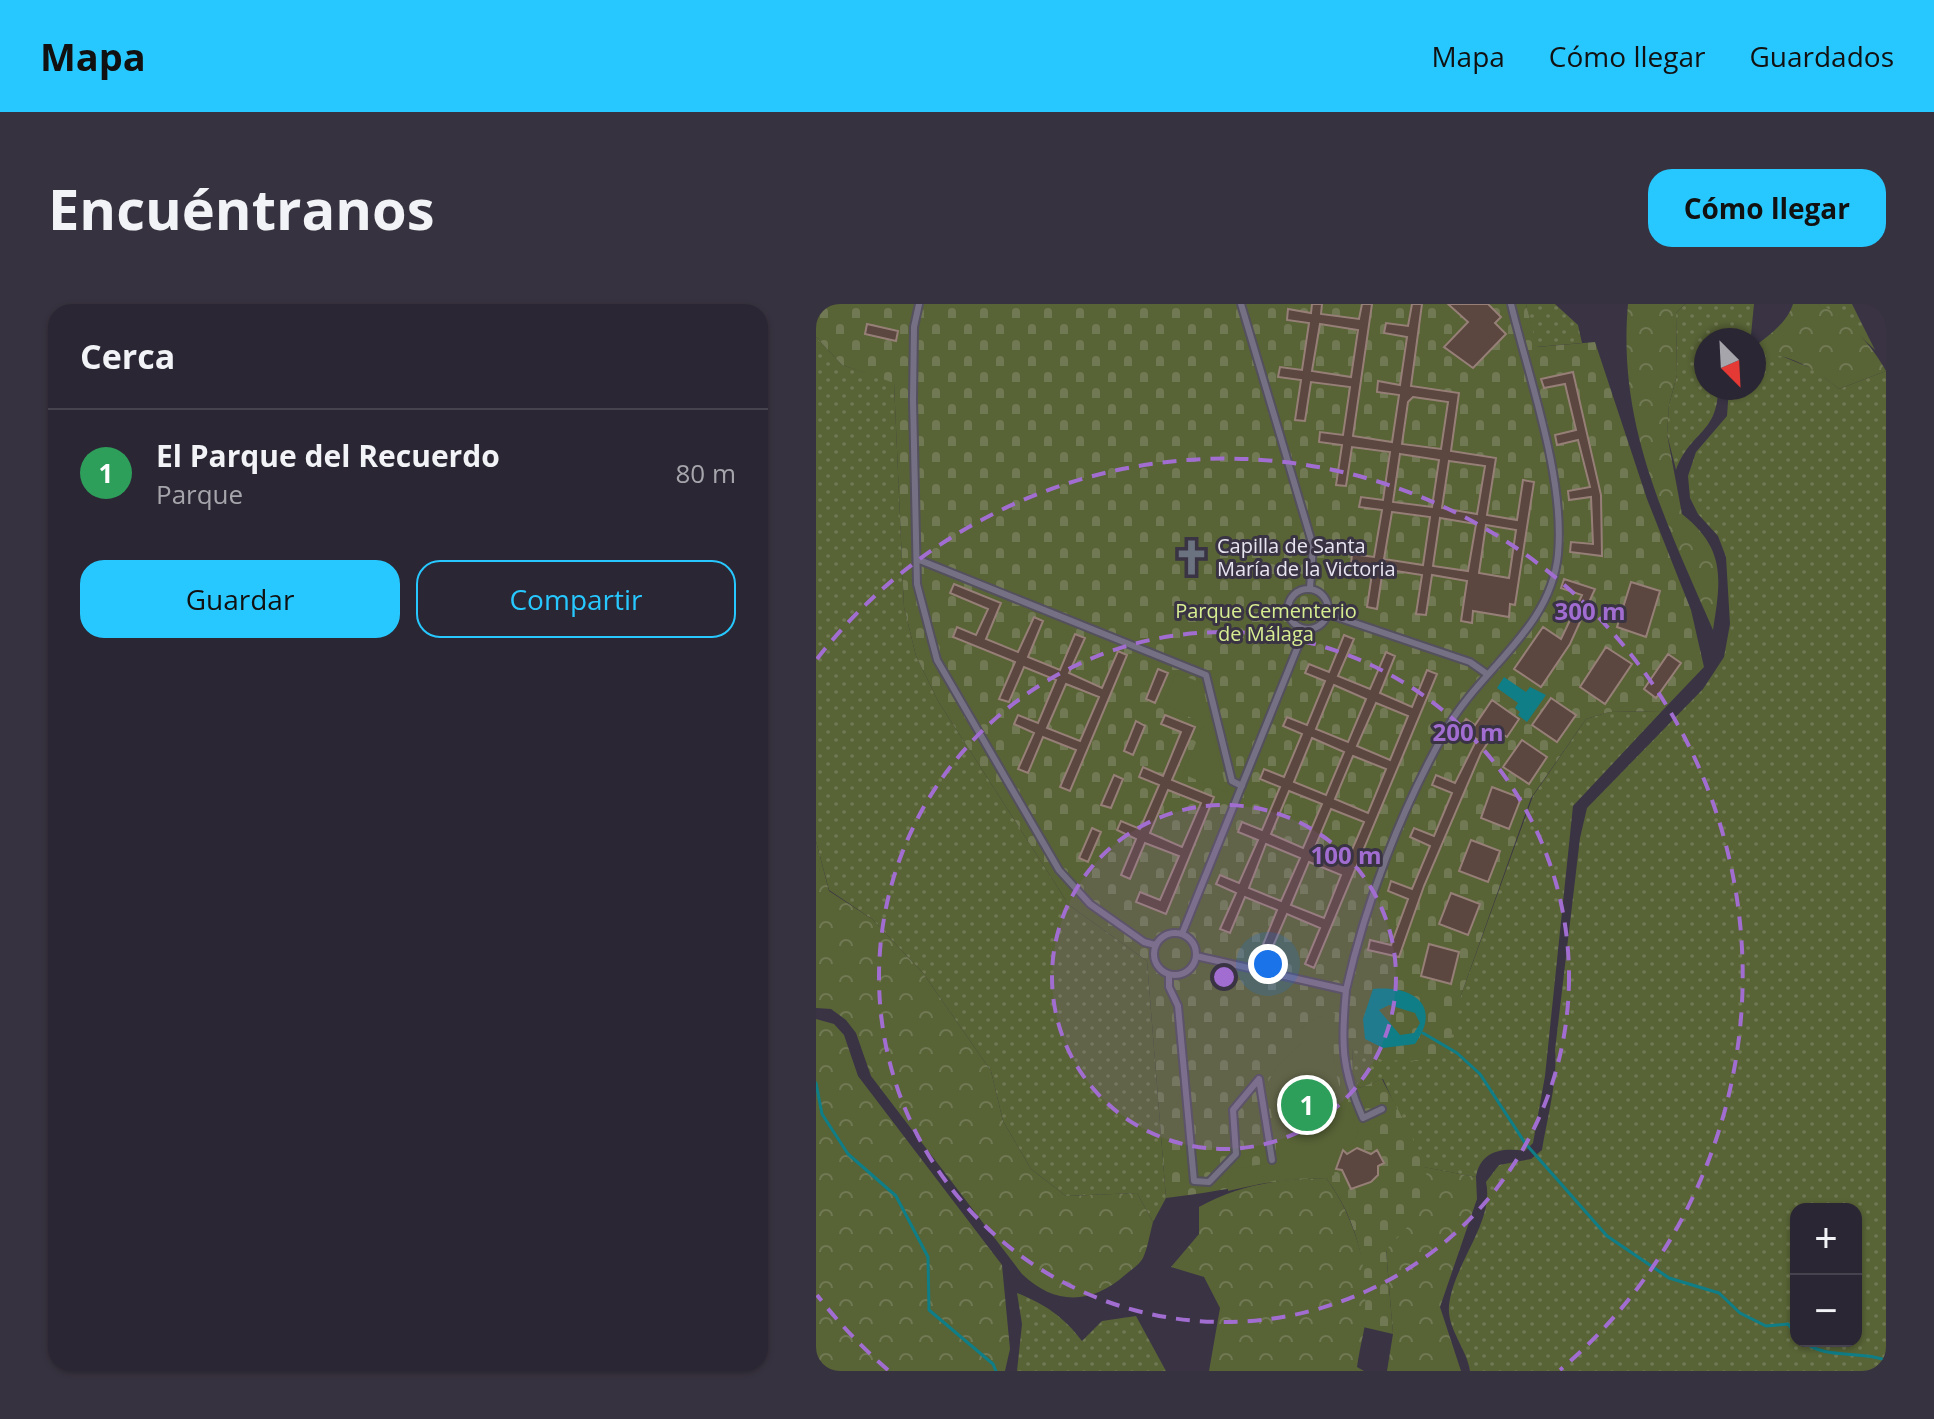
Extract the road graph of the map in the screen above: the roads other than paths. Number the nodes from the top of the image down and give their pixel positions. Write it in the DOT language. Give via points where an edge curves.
graph roads {
  1 [pos="919,304"];
  2 [pos="1241,304"];
  3 [pos="1511,304"];
  4 [pos="917,559"];
  5 [pos="1310,588"];
  6 [pos="1328,614"];
  7 [pos="1291,620"];
  8 [pos="1283,626"];
  9 [pos="1305,629"];
  10 [pos="1285,655"];
  11 [pos="1294,658"];
  12 [pos="1487,674"];
  13 [pos="1268,696"];
  14 [pos="1278,700"];
  15 [pos="1250,739"];
  16 [pos="1261,742"];
  17 [pos="1242,786"];
  18 [pos="1182,934"];
  19 [pos="1155,945"];
  20 [pos="1196,956"];
  21 [pos="1169,975"];
  22 [pos="1346,990"];
  23 [pos="1382,1109"];
  24 [pos="1272,1160"];
  1 -- 4 [label="lane" via="913,386"];
  2 -- 5 [label="lane" via="1313,546"];
  3 -- 12 [label="lane" via="1558,495 1558,555 1548,595 1529,631"];
  4 -- 17 [label="lane" via="1206,675 1232,781"];
  4 -- 19 [label="lane" via="917,584 937,660 1059,870 1090,904"];
  5 -- 6 [label="lane" via="1325,597"];
  5 -- 7 [label="lane" via="1293,595"];
  6 -- 9 [label="lane" via="1320,626"];
  6 -- 12 [label="lane" via="1470,662"];
  7 -- 8 [label="lane"];
  7 -- 9 [label="lane"];
  9 -- 11 [label="lane"];
  10 -- 11 [label="lane"];
  11 -- 14 [label="lane"];
  12 -- 22 [label="lane" via="1447,728 1420,782 1365,912"];
  13 -- 14 [label="lane"];
  14 -- 16 [label="lane"];
  15 -- 16 [label="lane"];
  16 -- 17 [label="lane"];
  17 -- 18 [label="lane"];
  18 -- 19 [label="lane" via="1162,936"];
  18 -- 20 [label="lane"];
  19 -- 21 [label="lane" via="1155,963"];
  20 -- 21 [label="lane" via="1187,972"];
  20 -- 22 [label="lane"];
  21 -- 24 [label="lane" via="1178,1006 1194,1181 1209,1182 1236,1154 1233,1110 1259,1079"];
  22 -- 23 [label="lane" via="1347,1082 1363,1118"];
}
